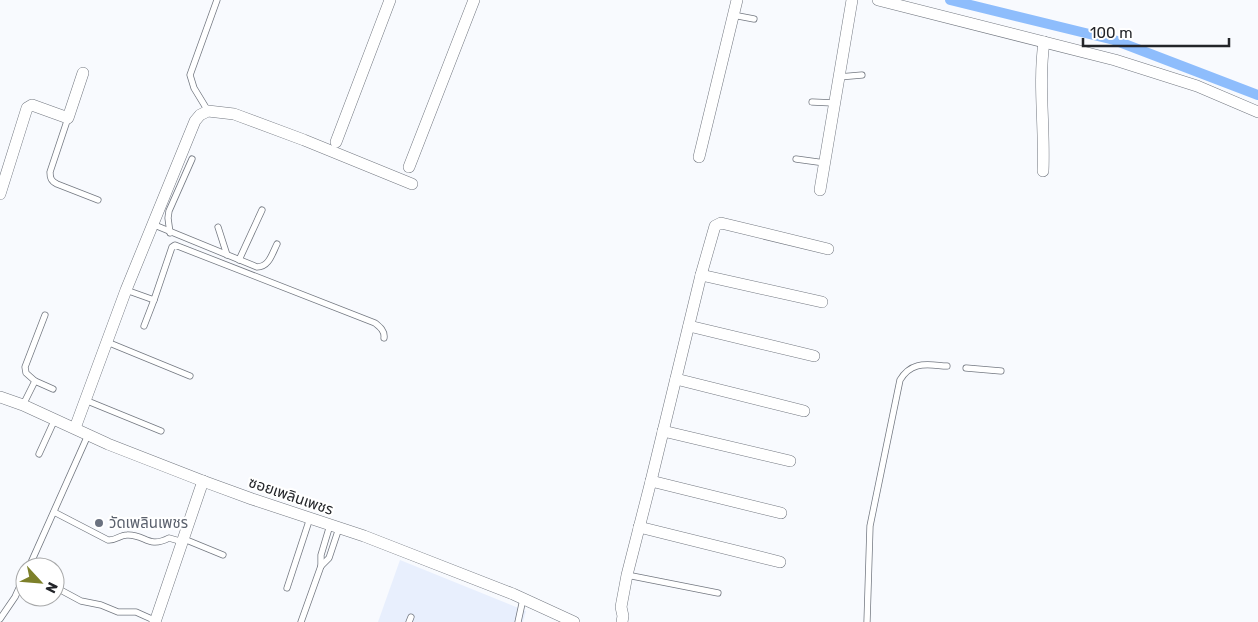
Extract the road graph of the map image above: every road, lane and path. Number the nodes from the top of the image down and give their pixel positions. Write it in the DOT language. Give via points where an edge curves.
graph roads {
  1 [pos="217,0"];
  2 [pos="390,0"];
  3 [pos="474,0"];
  4 [pos="737,0"];
  5 [pos="852,0"];
  6 [pos="878,0"];
  7 [pos="733,15"];
  8 [pos="754,19"];
  9 [pos="1044,42"];
  10 [pos="83,73"];
  11 [pos="862,75"];
  12 [pos="839,77"];
  13 [pos="812,102"];
  14 [pos="834,103"];
  15 [pos="208,111"];
  16 [pos="1258,112"];
  17 [pos="68,118"];
  18 [pos="336,142"];
  19 [pos="698,157"];
  20 [pos="796,159"];
  21 [pos="192,160"];
  22 [pos="825,163"];
  23 [pos="409,167"];
  24 [pos="1043,170"];
  25 [pos="412,184"];
  26 [pos="820,190"];
  27 [pos="0,194"];
  28 [pos="98,200"];
  29 [pos="262,210"];
  30 [pos="152,224"];
  31 [pos="218,227"];
  32 [pos="170,232"];
  33 [pos="277,244"];
  34 [pos="828,249"];
  35 [pos="228,255"];
  36 [pos="239,260"];
  37 [pos="700,275"];
  38 [pos="126,290"];
  39 [pos="154,300"];
  40 [pos="822,302"];
  41 [pos="44,315"];
  42 [pos="144,326"];
  43 [pos="689,326"];
  44 [pos="384,338"];
  45 [pos="107,342"];
  46 [pos="814,356"];
  47 [pos="948,366"];
  48 [pos="966,368"];
  49 [pos="1001,371"];
  50 [pos="190,376"];
  51 [pos="676,379"];
  52 [pos="36,381"];
  53 [pos="53,389"];
  54 [pos="0,397"];
  55 [pos="85,400"];
  56 [pos="23,405"];
  57 [pos="804,411"];
  58 [pos="56,420"];
  59 [pos="73,428"];
  60 [pos="161,431"];
  61 [pos="663,431"];
  62 [pos="88,434"];
  63 [pos="39,454"];
  64 [pos="790,461"];
  65 [pos="203,481"];
  66 [pos="651,481"];
  67 [pos="54,512"];
  68 [pos="781,513"];
  69 [pos="310,518"];
  70 [pos="334,526"];
  71 [pos="639,527"];
  72 [pos="184,541"];
  73 [pos="223,555"];
  74 [pos="34,557"];
  75 [pos="780,562"];
  76 [pos="626,576"];
  77 [pos="287,588"];
  78 [pos="65,592"];
  79 [pos="718,593"];
  80 [pos="15,597"];
  81 [pos="523,599"];
  82 [pos="621,607"];
  83 [pos="0,619"];
  84 [pos="156,622"];
  85 [pos="301,622"];
  86 [pos="518,622"];
  87 [pos="574,622"];
  88 [pos="614,622"];
  89 [pos="622,622"];
  90 [pos="867,622"];
  1 -- 15 [label="lane" via="190,76"];
  2 -- 18 [label="street"];
  3 -- 23 [label="street"];
  4 -- 7 [label="street"];
  5 -- 12 [label="street"];
  6 -- 9 [label="street"];
  7 -- 8 [label="lane"];
  7 -- 19 [label="street"];
  9 -- 16 [label="street" via="1153,71"];
  9 -- 24 [label="street" via="1041,77"];
  10 -- 17 [label="street"];
  11 -- 12 [label="lane"];
  12 -- 14 [label="street"];
  13 -- 14 [label="lane"];
  14 -- 22 [label="street"];
  15 -- 25 [label="street" via="234,114 262,124"];
  15 -- 30 [label="street" via="195,121"];
  17 -- 27 [label="street" via="29,106"];
  17 -- 28 [label="lane" via="50,177 57,184"];
  20 -- 22 [label="lane"];
  21 -- 32 [label="lane" via="170,211"];
  22 -- 26 [label="street"];
  29 -- 36 [label="lane"];
  30 -- 32 [label="lane"];
  30 -- 38 [label="street"];
  31 -- 35 [label="lane"];
  32 -- 35 [label="lane"];
  33 -- 36 [label="lane" via="263,267"];
  34 -- 37 [label="street" via="718,223"];
  35 -- 36 [label="lane"];
  37 -- 40 [label="street"];
  37 -- 43 [label="street"];
  38 -- 39 [label="lane"];
  38 -- 45 [label="street"];
  39 -- 42 [label="lane"];
  39 -- 44 [label="lane" via="175,244 375,324 382,328"];
  41 -- 52 [label="lane" via="25,368"];
  43 -- 46 [label="street"];
  43 -- 51 [label="street"];
  45 -- 50 [label="lane"];
  45 -- 55 [label="street"];
  47 -- 90 [label="lane" via="918,365 909,368 900,380 870,526"];
  48 -- 49 [label="lane"];
  51 -- 57 [label="street"];
  51 -- 61 [label="street"];
  52 -- 53 [label="lane"];
  52 -- 56 [label="lane"];
  54 -- 56 [label="street, ซอยเพลินเพชร"];
  55 -- 59 [label="street"];
  55 -- 60 [label="lane"];
  56 -- 58 [label="street, ซอยเพลินเพชร"];
  58 -- 59 [label="street, ซอยเพลินเพชร"];
  58 -- 63 [label="lane"];
  59 -- 62 [label="street, ซอยเพลินเพชร"];
  61 -- 64 [label="street"];
  61 -- 66 [label="street"];
  62 -- 65 [label="street, ซอยเพลินเพชร"];
  62 -- 67 [label="lane"];
  65 -- 69 [label="street, ซอยเพลินเพชร"];
  65 -- 72 [label="street"];
  66 -- 68 [label="street"];
  66 -- 71 [label="street"];
  67 -- 72 [label="lane" via="108,540 130,535 160,543 170,538"];
  67 -- 74 [label="lane"];
  69 -- 70 [label="street, ซอยเพลินเพชร"];
  69 -- 77 [label="lane"];
  70 -- 81 [label="street, ซอยเพลินเพชร"];
  70 -- 85 [label="lane" via="329,558 322,566"];
  71 -- 75 [label="street"];
  71 -- 76 [label="street"];
  72 -- 73 [label="lane"];
  72 -- 84 [label="street"];
  76 -- 79 [label="lane"];
  76 -- 82 [label="street"];
  78 -- 84 [label="lane" via="81,601 118,612 136,612"];
  80 -- 83 [label="lane"];
  81 -- 86 [label="lane"];
  81 -- 87 [label="street, ซอยเพลินเพชร"];
  82 -- 88 [label="street"];
  82 -- 89 [label="street"];
}
